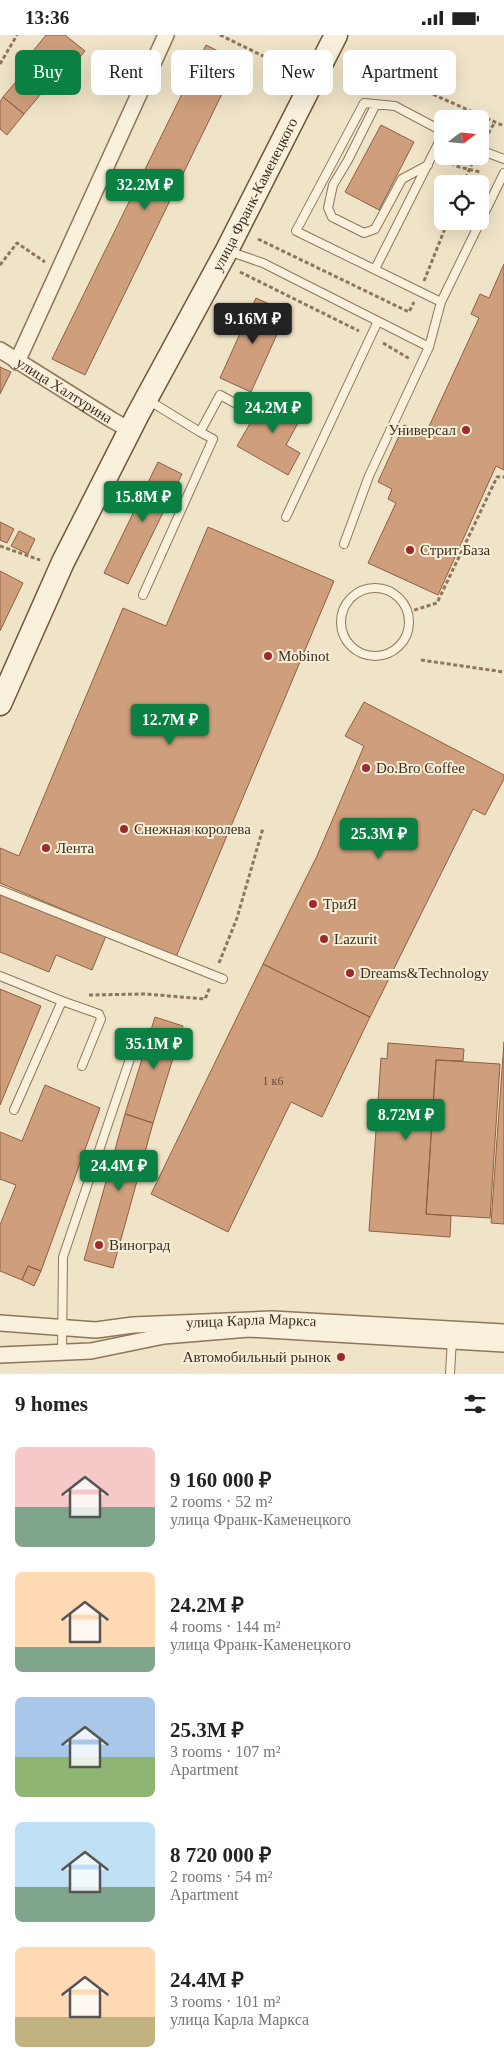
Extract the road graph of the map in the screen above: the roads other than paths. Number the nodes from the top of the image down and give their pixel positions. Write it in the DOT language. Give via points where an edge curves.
graph roads {
  1 [pos="166,35"];
  2 [pos="336,35"];
  3 [pos="376,103"];
  4 [pos="434,127"];
  5 [pos="434,153"];
  6 [pos="489,153"];
  7 [pos="504,159"];
  8 [pos="428,165"];
  9 [pos="504,173"];
  10 [pos="227,250"];
  11 [pos="375,269"];
  12 [pos="441,302"];
  13 [pos="378,321"];
  14 [pos="429,347"];
  15 [pos="0,350"];
  16 [pos="18,362"];
  17 [pos="146,399"];
  18 [pos="244,407"];
  19 [pos="130,430"];
  20 [pos="200,432"];
  21 [pos="286,517"];
  22 [pos="344,544"];
  23 [pos="143,595"];
  24 [pos="408,612"];
  25 [pos="0,704"];
  26 [pos="0,890"];
  27 [pos="0,976"];
  28 [pos="223,979"];
  29 [pos="62,1001"];
  30 [pos="134,1045"];
  31 [pos="82,1066"];
  32 [pos="14,1110"];
  33 [pos="0,1323"];
  34 [pos="62,1328"];
  35 [pos="504,1332"];
  36 [pos="453,1335"];
  37 [pos="504,1344"];
  38 [pos="62,1352"];
  39 [pos="0,1355"];
  40 [pos="450,1374"];
  1 -- 16 [label="street"];
  2 -- 10 [label="main road, улица Франк-Каменецкого"];
  3 -- 4 [label="lane" via="395,106"];
  3 -- 8 [label="lane" via="332,185 328,208 332,217 364,233 375,229 402,179"];
  3 -- 11 [label="lane" via="364,103 296,231"];
  5 -- 8 [label="lane"];
  6 -- 7 [label="lane"];
  8 -- 11 [label="lane"];
  9 -- 12 [label="lane"];
  10 -- 13 [label="lane" via="263,263"];
  10 -- 17 [label="main road, улица Франк-Каменецкого"];
  11 -- 12 [label="lane"];
  12 -- 14 [label="lane"];
  13 -- 14 [label="lane"];
  13 -- 21 [label="lane"];
  14 -- 22 [label="lane" via="369,477"];
  15 -- 16 [label="street, улица Халтурина"];
  16 -- 19 [label="street, улица Халтурина"];
  17 -- 19 [label="main road, улица Франк-Каменецкого"];
  17 -- 20 [label="lane"];
  18 -- 20 [label="lane" via="220,395"];
  19 -- 25 [label="main road, улица Франк-Каменецкого" via="63,562"];
  20 -- 23 [label="lane" via="213,439"];
  24 -- 24 [label="lane" via="395,594 380,589 364,590 347,603 342,613 344,634 358,651 369,655 391,652 406,635"];
  26 -- 28 [label="lane"];
  27 -- 29 [label="lane"];
  29 -- 31 [label="lane" via="99,1014 101,1019"];
  29 -- 32 [label="lane"];
  30 -- 34 [label="lane" via="63,1257"];
  33 -- 34 [label="street, улица Карла Маркса"];
  34 -- 36 [label="street, улица Карла Маркса" via="96,1330 133,1325 272,1319"];
  34 -- 38 [label="lane"];
  35 -- 36 [label="street, улица Карла Маркса"];
  36 -- 37 [label="street"];
  36 -- 38 [label="street" via="249,1329 164,1336 91,1351"];
  36 -- 40 [label="lane"];
  38 -- 39 [label="street"];
}
